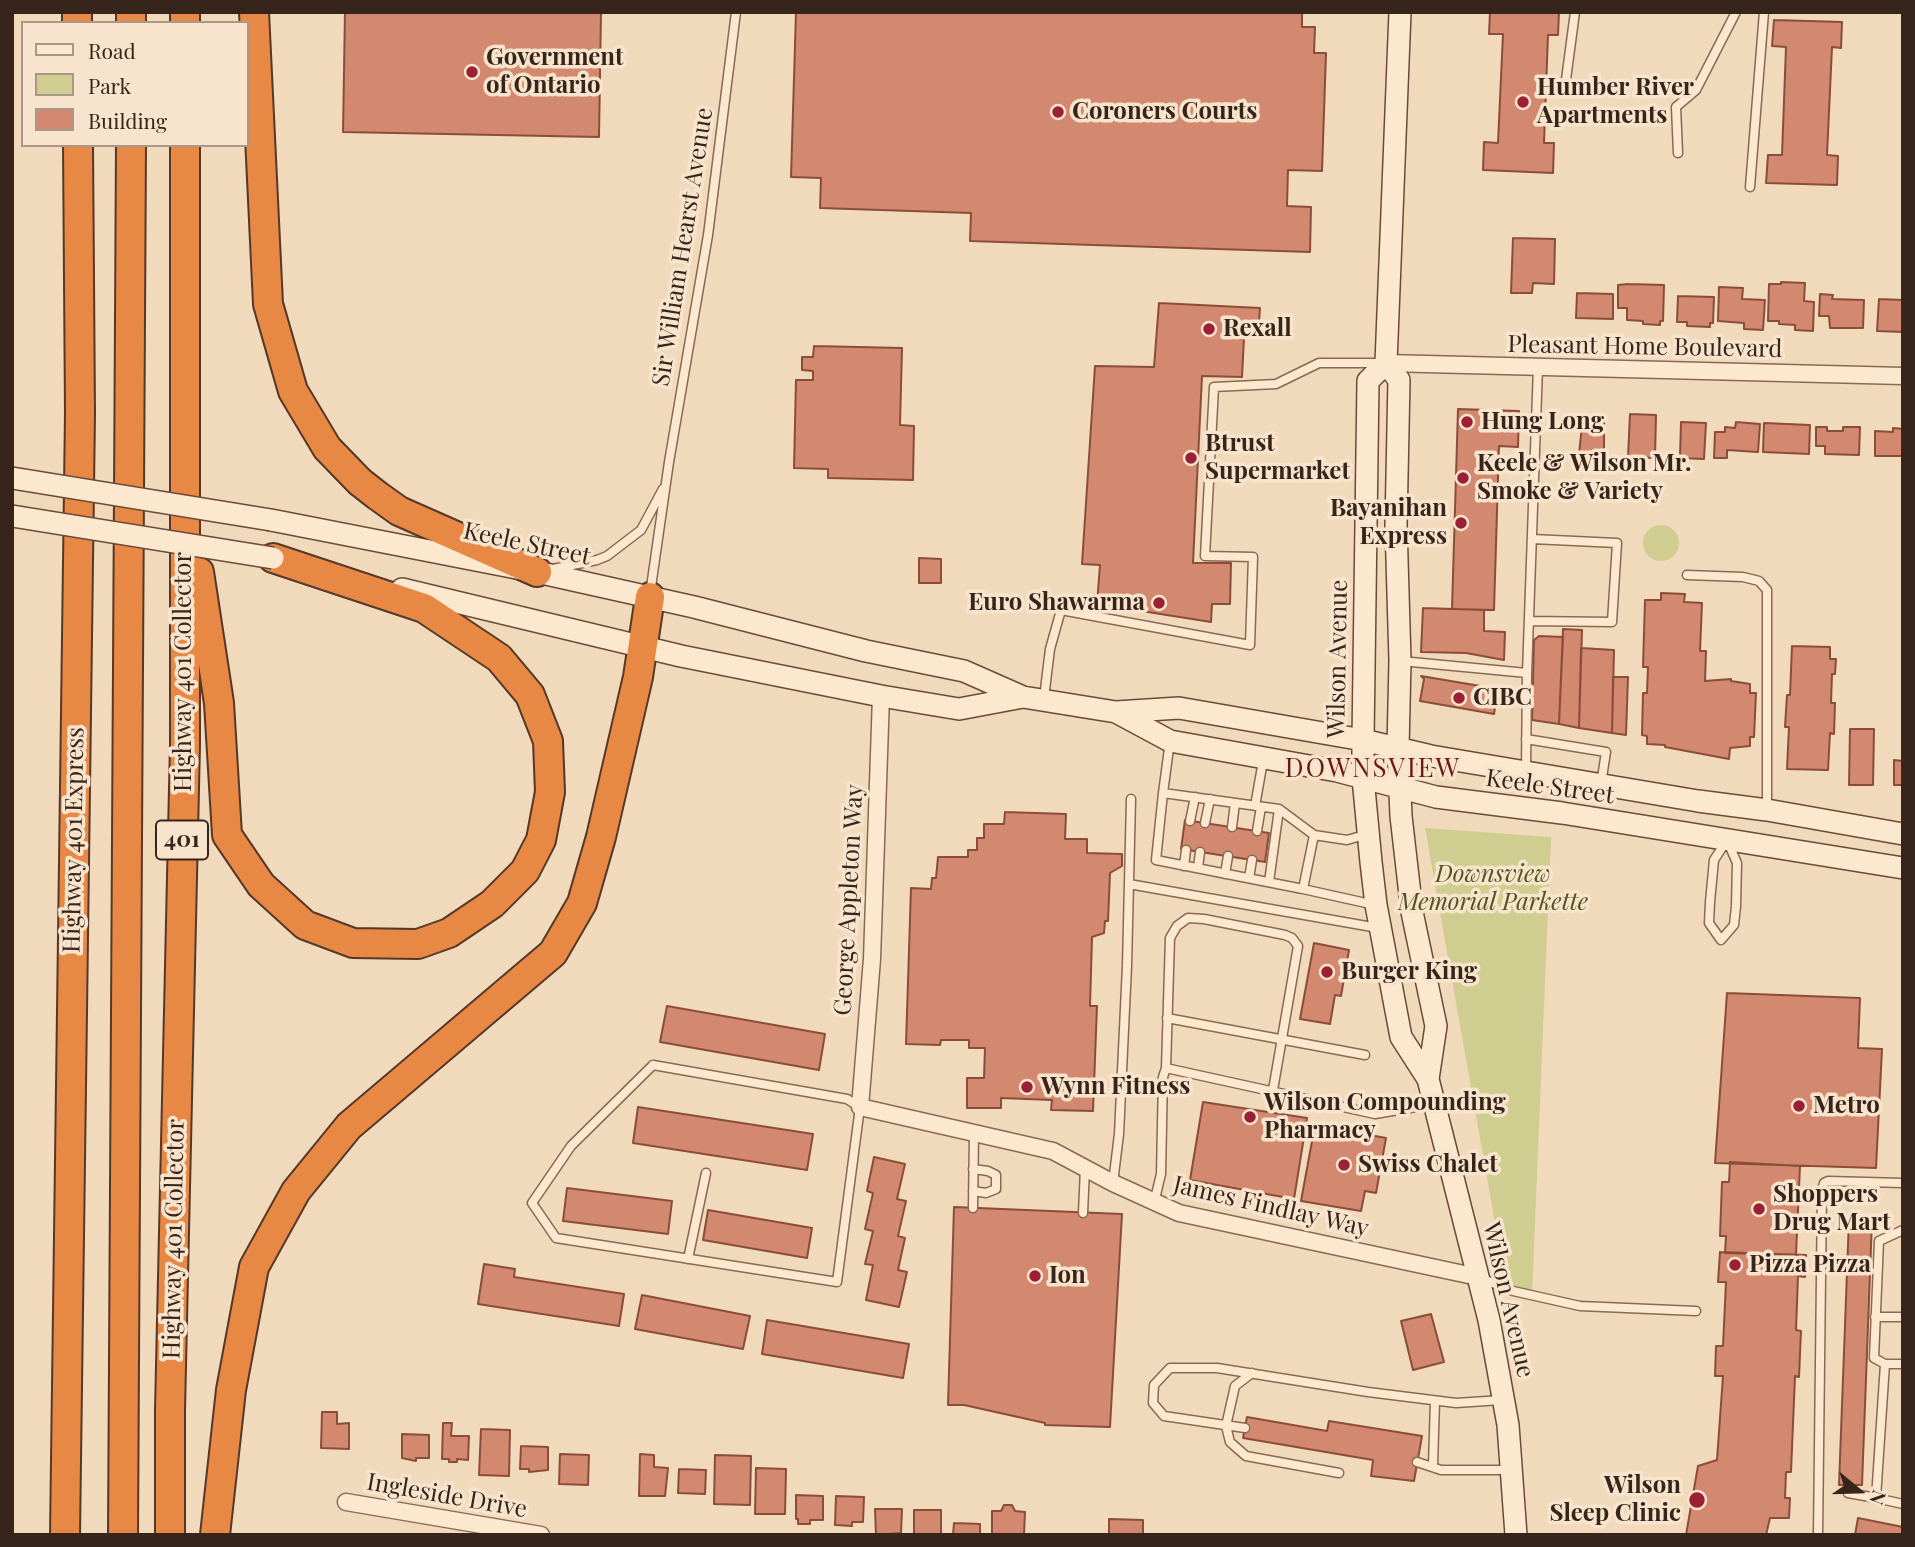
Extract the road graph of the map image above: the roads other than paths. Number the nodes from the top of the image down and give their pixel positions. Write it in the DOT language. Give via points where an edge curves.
graph roads {
  1 [pos="254,12"];
  2 [pos="736,12"];
  3 [pos="1400,12"];
  4 [pos="1575,12"];
  5 [pos="1736,12"];
  6 [pos="1764,12"];
  7 [pos="1564,87"];
  8 [pos="78,147"];
  9 [pos="131,147"];
  10 [pos="185,147"];
  11 [pos="1678,153"];
  12 [pos="1750,187"];
  13 [pos="1386,363"];
  14 [pos="1538,367"];
  15 [pos="1903,376"];
  16 [pos="12,478"];
  17 [pos="186,482"];
  18 [pos="665,487"];
  19 [pos="12,516"];
  20 [pos="1532,539"];
  21 [pos="273,558"];
  22 [pos="537,572"];
  23 [pos="1686,575"];
  24 [pos="650,597"];
  25 [pos="1529,621"];
  26 [pos="642,646"];
  27 [pos="1400,661"];
  28 [pos="1527,673"];
  29 [pos="881,696"];
  30 [pos="1034,699"];
  31 [pos="1116,712"];
  32 [pos="1526,739"];
  33 [pos="1363,740"];
  34 [pos="1170,741"];
  35 [pos="1398,748"];
  36 [pos="1263,759"];
  37 [pos="1526,772"];
  38 [pos="1363,778"];
  39 [pos="1601,784"];
  40 [pos="1400,789"];
  41 [pos="1163,793"];
  42 [pos="1195,797"];
  43 [pos="1131,799"];
  44 [pos="1210,799"];
  45 [pos="1698,801"];
  46 [pos="1235,803"];
  47 [pos="1258,806"];
  48 [pos="1279,809"];
  49 [pos="1767,810"];
  50 [pos="1190,821"];
  51 [pos="1205,823"];
  52 [pos="1232,827"];
  53 [pos="1257,831"];
  54 [pos="1368,834"];
  55 [pos="1903,834"];
  56 [pos="1314,835"];
  57 [pos="1727,840"];
  58 [pos="1186,850"];
  59 [pos="1200,852"];
  60 [pos="1228,856"];
  61 [pos="1252,860"];
  62 [pos="1184,866"];
  63 [pos="1198,868"];
  64 [pos="1903,868"];
  65 [pos="1225,874"];
  66 [pos="1248,878"];
  67 [pos="1269,882"];
  68 [pos="1129,884"];
  69 [pos="1303,889"];
  70 [pos="1376,905"];
  71 [pos="1380,929"];
  72 [pos="1167,1018"];
  73 [pos="1282,1041"];
  74 [pos="1365,1055"];
  75 [pos="1166,1068"];
  76 [pos="1428,1079"];
  77 [pos="1273,1090"];
  78 [pos="1433,1104"];
  79 [pos="860,1107"];
  80 [pos="974,1133"];
  81 [pos="1085,1168"];
  82 [pos="973,1169"];
  83 [pos="706,1173"];
  84 [pos="1113,1183"];
  85 [pos="1903,1183"];
  86 [pos="973,1191"];
  87 [pos="1154,1203"];
  88 [pos="973,1208"];
  89 [pos="1083,1213"];
  90 [pos="1903,1230"];
  91 [pos="688,1259"];
  92 [pos="1478,1277"];
  93 [pos="1696,1311"];
  94 [pos="1875,1317"];
  95 [pos="1903,1317"];
  96 [pos="1885,1364"];
  97 [pos="1903,1364"];
  98 [pos="1252,1373"];
  99 [pos="1503,1400"];
  100 [pos="1434,1401"];
  101 [pos="1227,1426"];
  102 [pos="1245,1428"];
  103 [pos="1417,1461"];
  104 [pos="1433,1465"];
  105 [pos="1511,1470"];
  106 [pos="1339,1473"];
  107 [pos="1848,1493"];
  108 [pos="1877,1498"];
  109 [pos="346,1502"];
  110 [pos="1903,1504"];
  111 [pos="65,1535"];
  112 [pos="124,1535"];
  113 [pos="170,1535"];
  114 [pos="215,1535"];
  115 [pos="541,1535"];
  116 [pos="1516,1535"];
  117 [pos="1818,1535"];
  1 -- 22 [label="highway" via="268,304 293,391 327,448 378,496 399,511"];
  2 -- 18 [label="lane, Sir William Hearst Avenue" via="708,234"];
  3 -- 13 [label="main road, Wilson Avenue"];
  4 -- 7 [label="lane"];
  5 -- 11 [label="lane" via="1696,90 1676,107"];
  6 -- 12 [label="lane"];
  8 -- 111 [label="highway, Highway 401 Express"];
  9 -- 112 [label="highway, 401"];
  10 -- 17 [label="highway, Highway 401 Collector / 401"];
  13 -- 14 [label="street, Pleasant Home Boulevard"];
  13 -- 27 [label="main road, Wilson Avenue" via="1399,380 1396,525"];
  13 -- 30 [label="lane" via="1319,363 1276,384 1214,387 1205,556 1253,557 1250,645 1061,610"];
  13 -- 33 [label="main road, Wilson Avenue" via="1368,381"];
  14 -- 15 [label="street, Pleasant Home Boulevard"];
  14 -- 20 [label="lane"];
  16 -- 22 [label="main road, Keele Street, bridge" via="271,520"];
  17 -- 21 [label="highway" via="219,703 227,835 261,885 305,925 353,943 418,944 449,933 492,904 525,871 541,840 550,792 548,741 530,695 499,658 424,608"];
  17 -- 113 [label="highway, Highway 401 Collector / 401"];
  18 -- 22 [label="lane, Sir William Hearst Avenue" via="641,530 607,556"];
  18 -- 24 [label="lane, Sir William Hearst Avenue"];
  19 -- 21 [label="main road, Keele Street, bridge"];
  20 -- 25 [label="lane"];
  20 -- 25 [label="lane" via="1617,543 1612,622"];
  21 -- 26 [label="main road, Keele Street"];
  22 -- 24 [label="main road, Keele Street"];
  23 -- 49 [label="lane" via="1744,577 1759,581 1767,590"];
  24 -- 26 [label="highway"];
  24 -- 30 [label="main road, Keele Street" via="964,671"];
  25 -- 28 [label="lane"];
  26 -- 29 [label="main road, Keele Street"];
  26 -- 114 [label="highway" via="582,903 553,953 349,1126 296,1191 254,1267 231,1390"];
  27 -- 28 [label="lane"];
  27 -- 35 [label="main road, Wilson Avenue"];
  28 -- 32 [label="lane"];
  29 -- 30 [label="main road, Keele Street" via="959,709"];
  29 -- 79 [label="street, George Appleton Way" via="872,959"];
  30 -- 31 [label="main road, Keele Street"];
  31 -- 33 [label="main road, Keele Street" via="1179,708"];
  31 -- 34 [label="main road, Keele Street"];
  32 -- 37 [label="lane"];
  32 -- 39 [label="lane" via="1606,752"];
  33 -- 35 [label="main road, Keele Street"];
  33 -- 38 [label="main road, Wilson Avenue"];
  34 -- 36 [label="main road, Keele Street"];
  34 -- 41 [label="lane"];
  35 -- 37 [label="main road, Keele Street"];
  35 -- 40 [label="main road, Wilson Avenue"];
  36 -- 38 [label="main road, Keele Street"];
  36 -- 47 [label="lane"];
  37 -- 39 [label="main road, Keele Street"];
  38 -- 40 [label="main road, Keele Street"];
  38 -- 54 [label="main road, Wilson Avenue"];
  39 -- 45 [label="main road, Keele Street"];
  40 -- 57 [label="main road, Keele Street"];
  40 -- 76 [label="main road, Wilson Avenue" via="1412,912 1436,1027"];
  41 -- 42 [label="lane"];
  41 -- 62 [label="lane" via="1156,860"];
  42 -- 44 [label="lane"];
  42 -- 50 [label="lane"];
  43 -- 68 [label="lane"];
  44 -- 46 [label="lane"];
  44 -- 51 [label="lane"];
  45 -- 49 [label="main road, Keele Street"];
  45 -- 57 [label="main road" via="1720,823"];
  46 -- 47 [label="lane"];
  46 -- 52 [label="lane"];
  47 -- 48 [label="lane"];
  47 -- 53 [label="lane"];
  48 -- 56 [label="lane"];
  48 -- 67 [label="lane"];
  49 -- 55 [label="main road, Keele Street"];
  49 -- 57 [label="main road" via="1741,822"];
  54 -- 56 [label="lane" via="1347,840"];
  54 -- 70 [label="main road, Wilson Avenue"];
  56 -- 69 [label="lane"];
  57 -- 57 [label="lane" via="1714,860 1709,923 1721,940 1734,925 1736,906 1737,863"];
  57 -- 64 [label="main road, Keele Street"];
  58 -- 62 [label="lane"];
  59 -- 63 [label="lane"];
  60 -- 65 [label="lane"];
  61 -- 66 [label="lane"];
  62 -- 63 [label="lane"];
  63 -- 65 [label="lane"];
  65 -- 66 [label="lane"];
  66 -- 67 [label="lane"];
  67 -- 69 [label="lane"];
  68 -- 71 [label="lane"];
  68 -- 84 [label="lane"];
  69 -- 70 [label="lane"];
  70 -- 71 [label="main road, Wilson Avenue"];
  71 -- 76 [label="main road, Wilson Avenue" via="1401,1037"];
  72 -- 73 [label="lane"];
  72 -- 73 [label="lane" via="1170,938 1188,918 1285,935 1298,946"];
  72 -- 75 [label="lane"];
  73 -- 74 [label="lane"];
  73 -- 77 [label="lane"];
  75 -- 77 [label="lane"];
  75 -- 87 [label="lane" via="1161,1174"];
  76 -- 78 [label="main road, Wilson Avenue"];
  77 -- 78 [label="lane" via="1375,1114"];
  78 -- 92 [label="main road, Wilson Avenue"];
  79 -- 80 [label="street, James Findlay Way"];
  79 -- 91 [label="lane" via="838,1282"];
  79 -- 91 [label="lane" via="847,1099 666,1066 653,1065 631,1084 571,1146 532,1203 556,1238"];
  80 -- 81 [label="street, James Findlay Way" via="1053,1151"];
  80 -- 82 [label="lane"];
  81 -- 84 [label="street, James Findlay Way"];
  81 -- 89 [label="lane"];
  82 -- 86 [label="lane"];
  82 -- 86 [label="lane" via="996,1175 996,1189"];
  83 -- 91 [label="lane"];
  84 -- 87 [label="street, James Findlay Way"];
  85 -- 117 [label="lane" via="1828,1181 1822,1190"];
  86 -- 88 [label="lane"];
  87 -- 92 [label="street, James Findlay Way" via="1179,1213"];
  90 -- 94 [label="lane" via="1879,1241"];
  92 -- 93 [label="lane" via="1513,1291 1580,1306"];
  92 -- 99 [label="main road, Wilson Avenue"];
  94 -- 95 [label="lane"];
  94 -- 96 [label="lane" via="1874,1358"];
  96 -- 97 [label="lane"];
  96 -- 108 [label="lane"];
  98 -- 100 [label="lane"];
  98 -- 101 [label="lane" via="1235,1385"];
  98 -- 101 [label="lane" via="1170,1368 1154,1385 1153,1403 1164,1416"];
  99 -- 100 [label="lane"];
  99 -- 105 [label="main road, Wilson Avenue"];
  100 -- 104 [label="lane"];
  101 -- 102 [label="lane"];
  101 -- 106 [label="lane" via="1230,1442 1246,1456"];
  103 -- 104 [label="lane"];
  104 -- 105 [label="lane" via="1441,1470"];
  105 -- 116 [label="main road, Wilson Avenue"];
  107 -- 108 [label="lane"];
  108 -- 110 [label="lane"];
  109 -- 115 [label="street, Ingleside Drive"];
}
